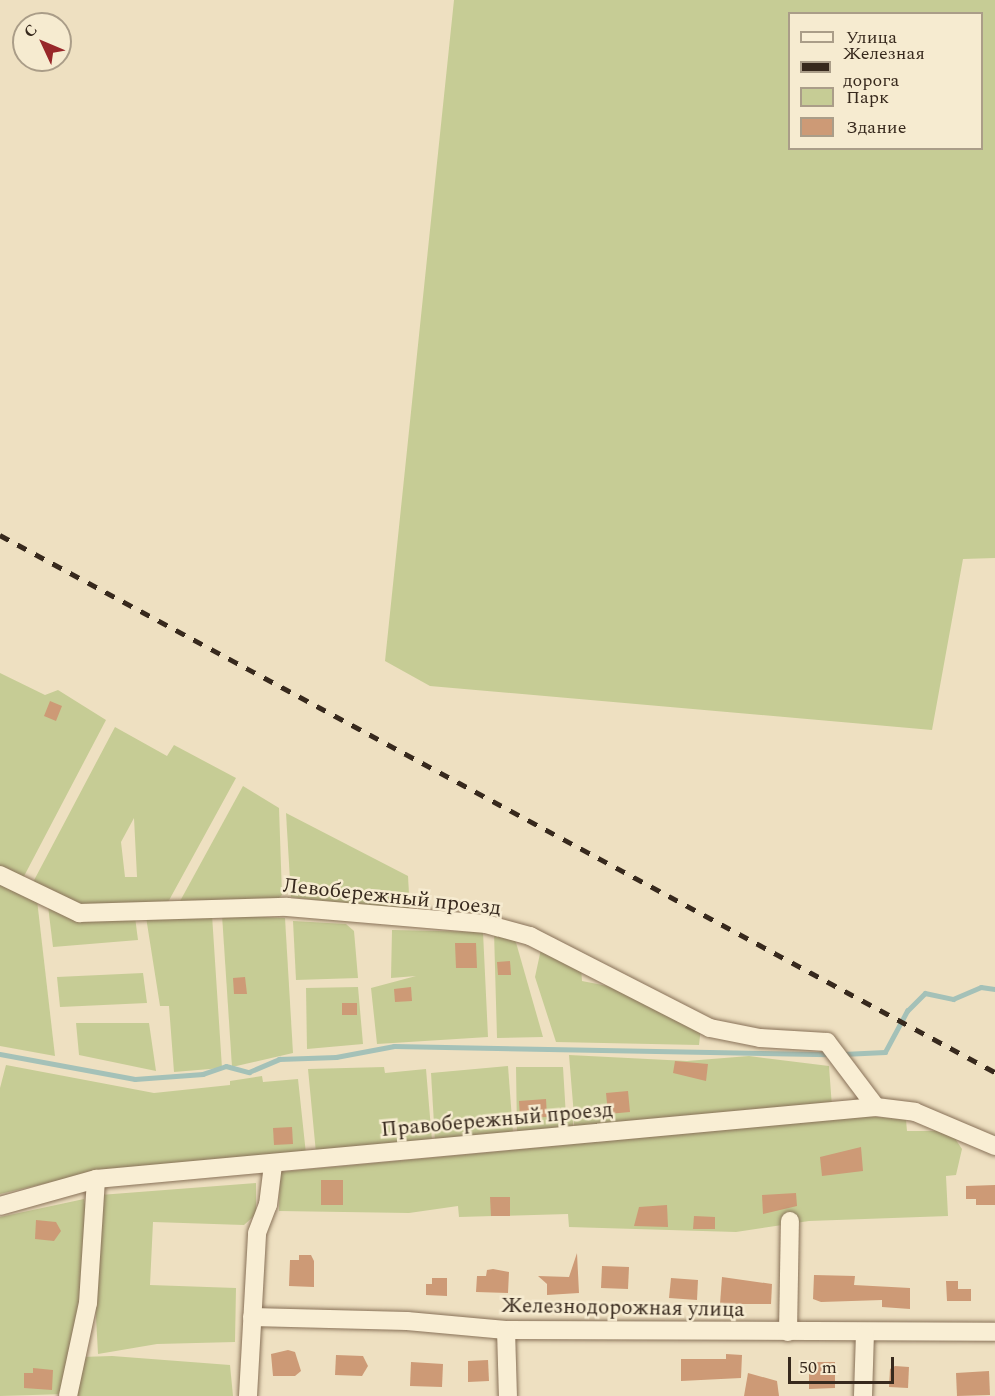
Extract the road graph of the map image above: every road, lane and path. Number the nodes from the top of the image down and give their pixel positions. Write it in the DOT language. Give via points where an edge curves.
graph roads {
  1 [pos="0,875"];
  2 [pos="876,1107"];
  3 [pos="995,1146"];
  4 [pos="273,1165"];
  5 [pos="96,1179"];
  6 [pos="0,1206"];
  7 [pos="790,1221"];
  8 [pos="252,1317"];
  9 [pos="506,1330"];
  10 [pos="788,1332"];
  11 [pos="995,1332"];
  12 [pos="865,1334"];
  13 [pos="68,1396"];
  14 [pos="248,1396"];
  15 [pos="508,1396"];
  16 [pos="863,1396"];
  1 -- 2 [label="street, Левобережный проезд" via="79,913 286,907 486,924 530,936 710,1028 760,1038 827,1042"];
  2 -- 3 [label="street, Правобережный проезд" via="915,1112"];
  2 -- 4 [label="street, Правобережный проезд"];
  4 -- 5 [label="street, Правобережный проезд"];
  4 -- 8 [label="street" via="268,1205 257,1233"];
  5 -- 6 [label="street, Правобережный проезд"];
  5 -- 13 [label="street" via="88,1303"];
  7 -- 10 [label="street"];
  8 -- 9 [label="street, Железнодорожная улица" via="407,1321"];
  8 -- 14 [label="street"];
  9 -- 10 [label="street, Железнодорожная улица"];
  9 -- 15 [label="street"];
  10 -- 12 [label="street, Железнодорожная улица"];
  11 -- 12 [label="street, Железнодорожная улица"];
  12 -- 16 [label="street"];
}
